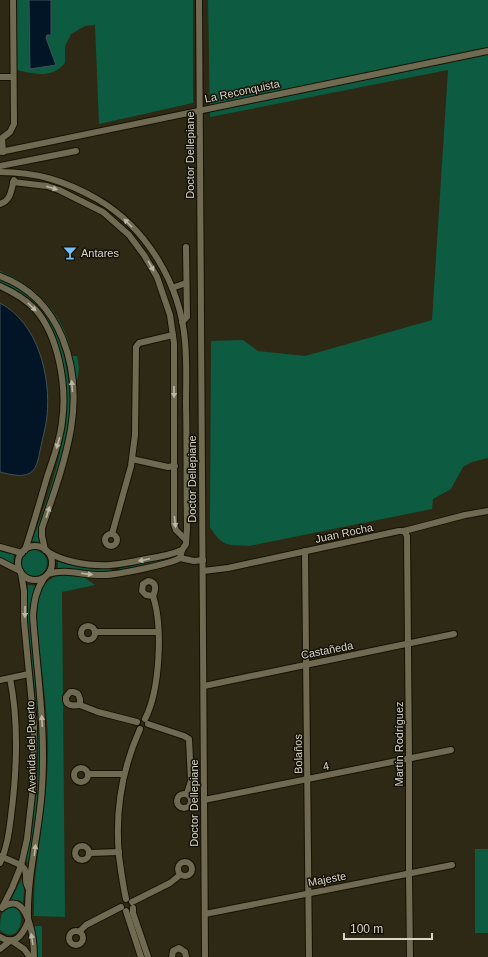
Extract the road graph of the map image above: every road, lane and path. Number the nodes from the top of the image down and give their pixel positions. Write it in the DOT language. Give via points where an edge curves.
graph roads {
  1 [pos="13,0"];
  2 [pos="199,0"];
  3 [pos="488,51"];
  4 [pos="0,77"];
  5 [pos="13,77"];
  6 [pos="199,110"];
  7 [pos="1,139"];
  8 [pos="76,151"];
  9 [pos="1,152"];
  10 [pos="33,159"];
  11 [pos="17,162"];
  12 [pos="0,166"];
  13 [pos="0,172"];
  14 [pos="15,172"];
  15 [pos="33,173"];
  16 [pos="13,182"];
  17 [pos="0,204"];
  18 [pos="186,247"];
  19 [pos="0,276"];
  20 [pos="186,283"];
  21 [pos="0,286"];
  22 [pos="172,288"];
  23 [pos="183,325"];
  24 [pos="173,335"];
  25 [pos="185,338"];
  26 [pos="132,459"];
  27 [pos="186,464"];
  28 [pos="175,468"];
  29 [pos="186,474"];
  30 [pos="488,511"];
  31 [pos="404,532"];
  32 [pos="112,534"];
  33 [pos="185,539"];
  34 [pos="0,547"];
  35 [pos="182,550"];
  36 [pos="23,551"];
  37 [pos="47,551"];
  38 [pos="305,551"];
  39 [pos="180,558"];
  40 [pos="203,560"];
  41 [pos="0,561"];
  42 [pos="112,566"];
  43 [pos="203,571"];
  44 [pos="20,572"];
  45 [pos="114,574"];
  46 [pos="46,576"];
  47 [pos="153,596"];
  48 [pos="95,632"];
  49 [pos="158,632"];
  50 [pos="454,634"];
  51 [pos="408,644"];
  52 [pos="307,664"];
  53 [pos="29,674"];
  54 [pos="10,678"];
  55 [pos="0,680"];
  56 [pos="204,686"];
  57 [pos="80,705"];
  58 [pos="137,722"];
  59 [pos="146,722"];
  60 [pos="140,729"];
  61 [pos="451,750"];
  62 [pos="409,759"];
  63 [pos="88,774"];
  64 [pos="124,774"];
  65 [pos="308,780"];
  66 [pos="187,794"];
  67 [pos="204,800"];
  68 [pos="119,852"];
  69 [pos="90,853"];
  70 [pos="1,859"];
  71 [pos="452,865"];
  72 [pos="21,866"];
  73 [pos="409,874"];
  74 [pos="180,875"];
  75 [pos="29,889"];
  76 [pos="309,893"];
  77 [pos="126,899"];
  78 [pos="133,905"];
  79 [pos="1,909"];
  80 [pos="124,909"];
  81 [pos="205,914"];
  82 [pos="28,920"];
  83 [pos="80,931"];
  84 [pos="0,937"];
  85 [pos="11,941"];
  86 [pos="0,949"];
  87 [pos="30,957"];
  88 [pos="34,957"];
  89 [pos="142,957"];
  90 [pos="148,957"];
  91 [pos="170,957"];
  92 [pos="186,957"];
  93 [pos="205,957"];
  94 [pos="309,957"];
  95 [pos="410,957"];
  1 -- 5 [label="street"];
  2 -- 6 [label="street, Doctor Dellepiane"];
  3 -- 6 [label="street, La Reconquista"];
  4 -- 5 [label="street"];
  5 -- 7 [label="street" via="14,124 10,132"];
  6 -- 9 [label="street, La Reconquista"];
  6 -- 40 [label="street, Doctor Dellepiane"];
  7 -- 9 [label="street"];
  8 -- 10 [label="street"];
  10 -- 11 [label="street"];
  10 -- 15 [label="street"];
  11 -- 12 [label="street"];
  11 -- 14 [label="street"];
  13 -- 14 [label="street"];
  14 -- 15 [label="street"];
  14 -- 16 [label="street"];
  22 -- 15 [label="street, one-way" via="161,264 149,247 114,211 75,187"];
  16 -- 17 [label="street" via="9,198"];
  16 -- 24 [label="street, one-way" via="47,186 71,195 103,212 120,226 135,242 157,276 167,304"];
  18 -- 20 [label="street"];
  37 -- 19 [label="street, one-way" via="42,528 63,464 71,428 73,388 69,364 62,336 46,309 29,292"];
  20 -- 22 [label="street"];
  20 -- 23 [label="street" via="187,317"];
  21 -- 36 [label="street, one-way" via="17,294 40,316 54,346 62,382 64,412 60,438"];
  22 -- 23 [label="street"];
  23 -- 24 [label="street" via="176,328"];
  23 -- 25 [label="street"];
  24 -- 25 [label="street"];
  24 -- 26 [label="street" via="136,347 136,423"];
  24 -- 28 [label="street, one-way"];
  25 -- 27 [label="street"];
  26 -- 28 [label="street"];
  26 -- 32 [label="street"];
  27 -- 28 [label="street" via="181,463"];
  27 -- 29 [label="street"];
  28 -- 29 [label="street" via="180,475"];
  28 -- 33 [label="street, one-way" via="174,524"];
  29 -- 33 [label="street"];
  30 -- 31 [label="street, Juan Rocha"];
  31 -- 38 [label="street, Juan Rocha"];
  31 -- 51 [label="street, Martín Rodríguez" via="407,536"];
  33 -- 35 [label="street" via="186,544"];
  34 -- 36 [label="street"];
  35 -- 39 [label="street"];
  35 -- 42 [label="street, one-way"];
  36 -- 37 [label="street" via="35,546"];
  36 -- 44 [label="street" via="18,562"];
  37 -- 42 [label="street" via="66,560 88,565"];
  37 -- 46 [label="street" via="52,561"];
  38 -- 43 [label="street, Juan Rocha"];
  38 -- 52 [label="street, Bolaños"];
  39 -- 40 [label="street"];
  39 -- 45 [label="street" via="170,563"];
  40 -- 43 [label="street, Doctor Dellepiane"];
  41 -- 44 [label="street"];
  42 -- 45 [label="street"];
  43 -- 56 [label="street, Doctor Dellepiane"];
  44 -- 46 [label="street" via="34,580"];
  44 -- 53 [label="street, Avenida del Puerto, one-way" via="24,591"];
  46 -- 45 [label="street, one-way" via="65,572"];
  75 -- 46 [label="street, Avenida del Puerto, one-way" via="42,787 42,722 33,616 35,593"];
  47 -- 49 [label="street"];
  48 -- 49 [label="street"];
  49 -- 59 [label="street" via="157,675"];
  50 -- 51 [label="street, Castañeda"];
  51 -- 52 [label="street, Castañeda"];
  51 -- 62 [label="street, Martín Rodríguez"];
  52 -- 56 [label="street, Castañeda"];
  52 -- 65 [label="street, Bolaños"];
  53 -- 54 [label="street"];
  53 -- 72 [label="street, Avenida del Puerto" via="34,726 34,769 28,839"];
  54 -- 55 [label="street"];
  54 -- 70 [label="street" via="16,732 15,785 7,847"];
  56 -- 67 [label="street, Doctor Dellepiane"];
  57 -- 58 [label="street"];
  58 -- 59 [label="street"];
  58 -- 60 [label="street"];
  59 -- 60 [label="street" via="145,729"];
  59 -- 66 [label="street" via="189,739 191,781"];
  60 -- 64 [label="street"];
  61 -- 62 [label="street, 4"];
  62 -- 65 [label="street, 4"];
  62 -- 73 [label="street, Martín Rodríguez"];
  63 -- 64 [label="street"];
  64 -- 68 [label="street" via="119,819"];
  65 -- 67 [label="street, 4"];
  65 -- 76 [label="street, Bolaños"];
  67 -- 81 [label="street, Doctor Dellepiane"];
  68 -- 69 [label="street"];
  68 -- 77 [label="street"];
  70 -- 72 [label="street"];
  71 -- 73 [label="street, Majeste"];
  72 -- 75 [label="street" via="26,872 25,881"];
  72 -- 79 [label="street, Avenida del Puerto"];
  73 -- 76 [label="street, Majeste"];
  73 -- 95 [label="street, Martín Rodríguez"];
  74 -- 78 [label="street"];
  75 -- 82 [label="street, Avenida del Puerto"];
  76 -- 81 [label="street, Majeste"];
  76 -- 94 [label="street, Bolaños"];
  77 -- 78 [label="street"];
  77 -- 80 [label="street" via="121,903"];
  78 -- 80 [label="street" via="130,911"];
  78 -- 90 [label="street" via="133,913"];
  79 -- 82 [label="street" via="7,904 14,903 22,908"];
  80 -- 83 [label="street"];
  80 -- 89 [label="street"];
  81 -- 93 [label="street, Doctor Dellepiane"];
  82 -- 85 [label="street" via="19,938"];
  88 -- 82 [label="street, Avenida del Puerto, one-way"];
  84 -- 85 [label="street"];
  85 -- 86 [label="street"];
  85 -- 87 [label="street" via="24,949"];
  91 -- 92 [label="street" via="175,949 179,948 185,952"];
}
